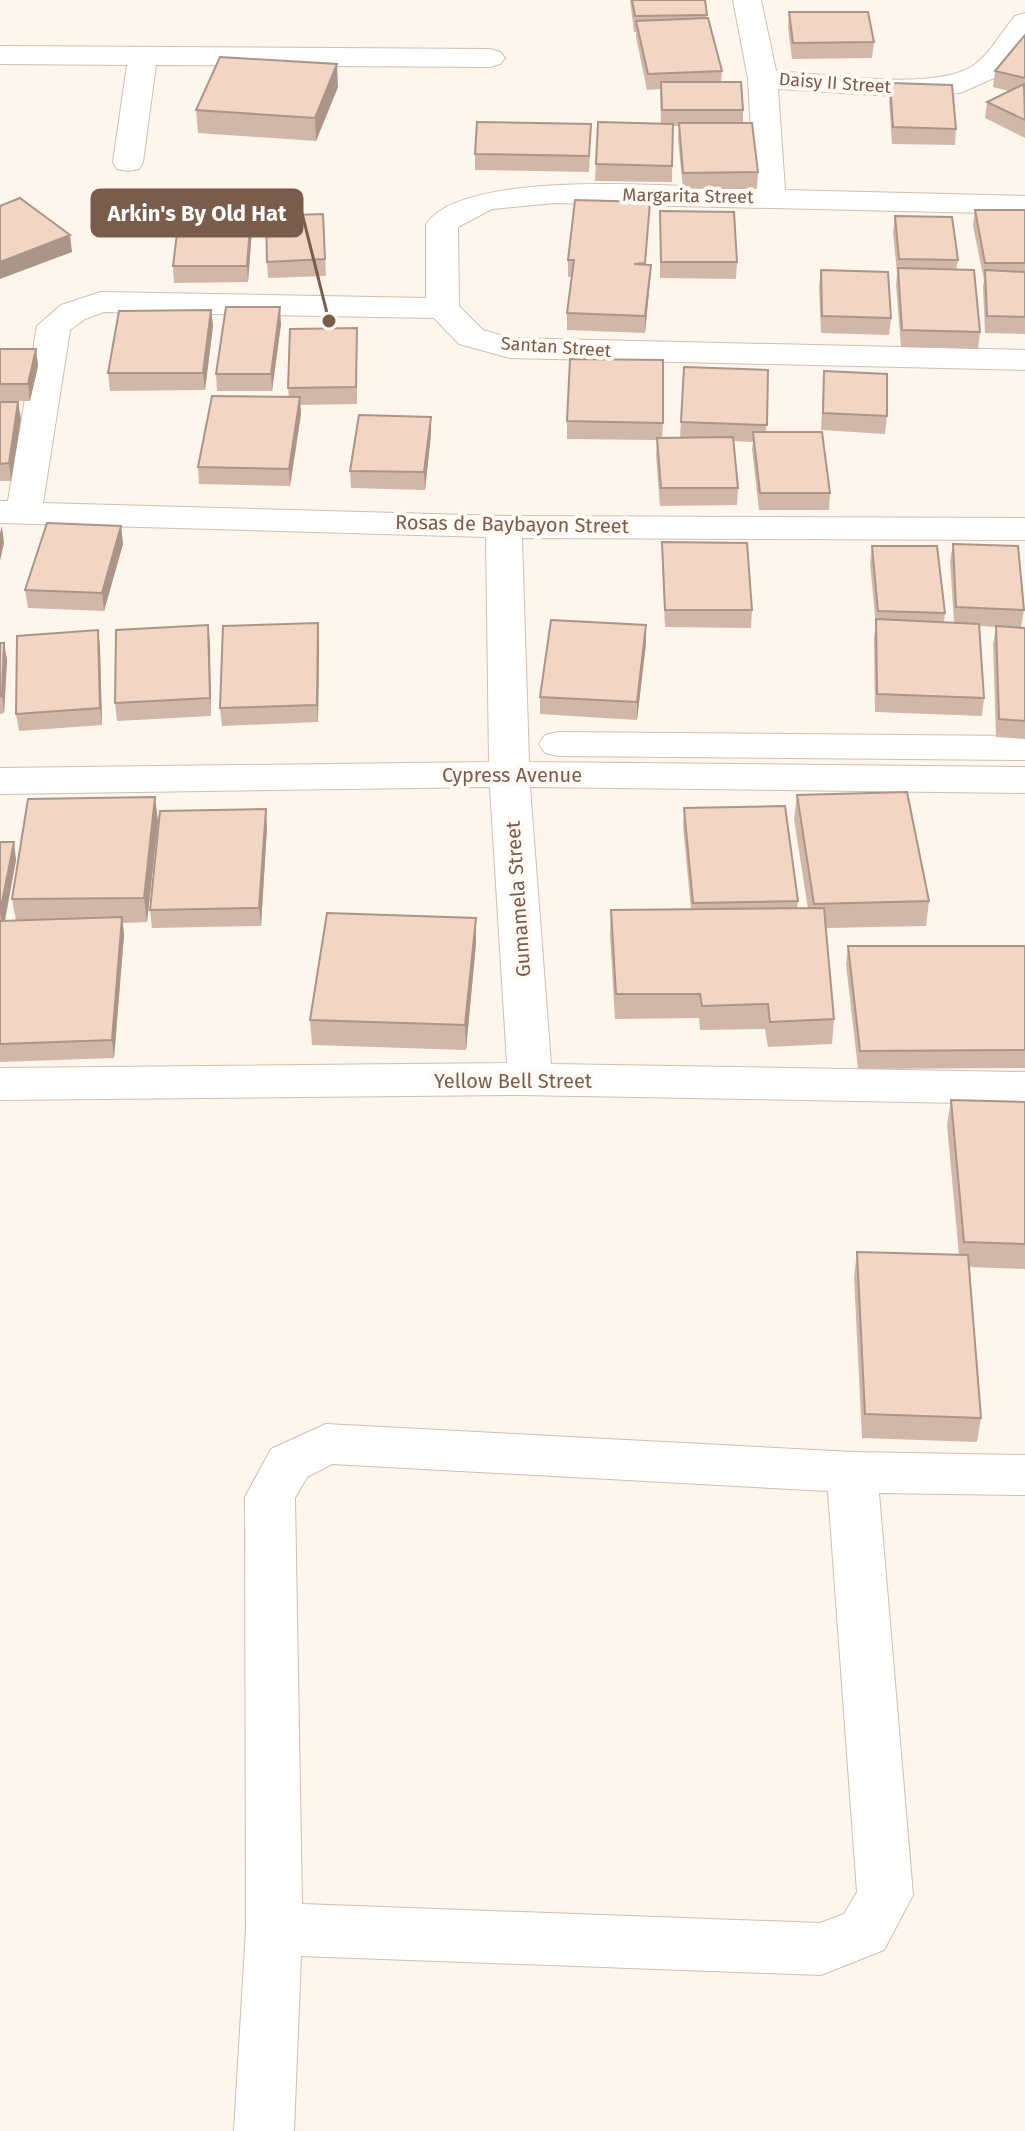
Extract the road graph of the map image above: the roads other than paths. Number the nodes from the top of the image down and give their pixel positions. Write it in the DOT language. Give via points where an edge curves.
graph roads {
  1 [pos="747,0"];
  2 [pos="1025,22"];
  3 [pos="0,55"];
  4 [pos="143,56"];
  5 [pos="490,58"];
  6 [pos="763,79"];
  7 [pos="128,162"];
  8 [pos="770,197"];
  9 [pos="1025,205"];
  10 [pos="443,308"];
  11 [pos="1025,360"];
  12 [pos="12,512"];
  13 [pos="504,527"];
  14 [pos="1025,529"];
  15 [pos="1025,748"];
  16 [pos="0,750"];
  17 [pos="509,759"];
  18 [pos="1025,780"];
  19 [pos="0,781"];
  20 [pos="530,1080"];
  21 [pos="0,1084"];
  22 [pos="1025,1088"];
  23 [pos="852,1472"];
  24 [pos="1025,1475"];
  25 [pos="274,1929"];
  26 [pos="264,2131"];
  1 -- 6 [label="street"];
  2 -- 6 [label="street, Daisy II Street" via="984,72 950,87"];
  3 -- 4 [label="street"];
  4 -- 5 [label="street"];
  4 -- 7 [label="street"];
  6 -- 8 [label="street"];
  8 -- 9 [label="street, Margarita Street"];
  8 -- 10 [label="street, Margarita Street" via="555,194 500,197 461,208 442,224"];
  10 -- 11 [label="street, Santan Street" via="471,337 510,348"];
  10 -- 12 [label="street" via="101,302 73,312 54,326"];
  12 -- 13 [label="street, Rosas de Baybayon Street"];
  13 -- 14 [label="street, Rosas de Baybayon Street"];
  13 -- 17 [label="street, Gumamela Street"];
  15 -- 17 [label="street, Cypress Avenue"];
  16 -- 17 [label="street, Cypress Avenue"];
  17 -- 18 [label="street, Cypress Avenue"];
  17 -- 19 [label="street, Cypress Avenue"];
  17 -- 20 [label="street, Gumamela Street"];
  20 -- 21 [label="street, Yellow Bell Street"];
  20 -- 22 [label="street, Yellow Bell Street"];
  23 -- 24 [label="street"];
  23 -- 25 [label="street" via="326,1444 289,1463 270,1497"];
  23 -- 25 [label="street" via="885,1895 864,1932 821,1949"];
  25 -- 26 [label="street"];
}
